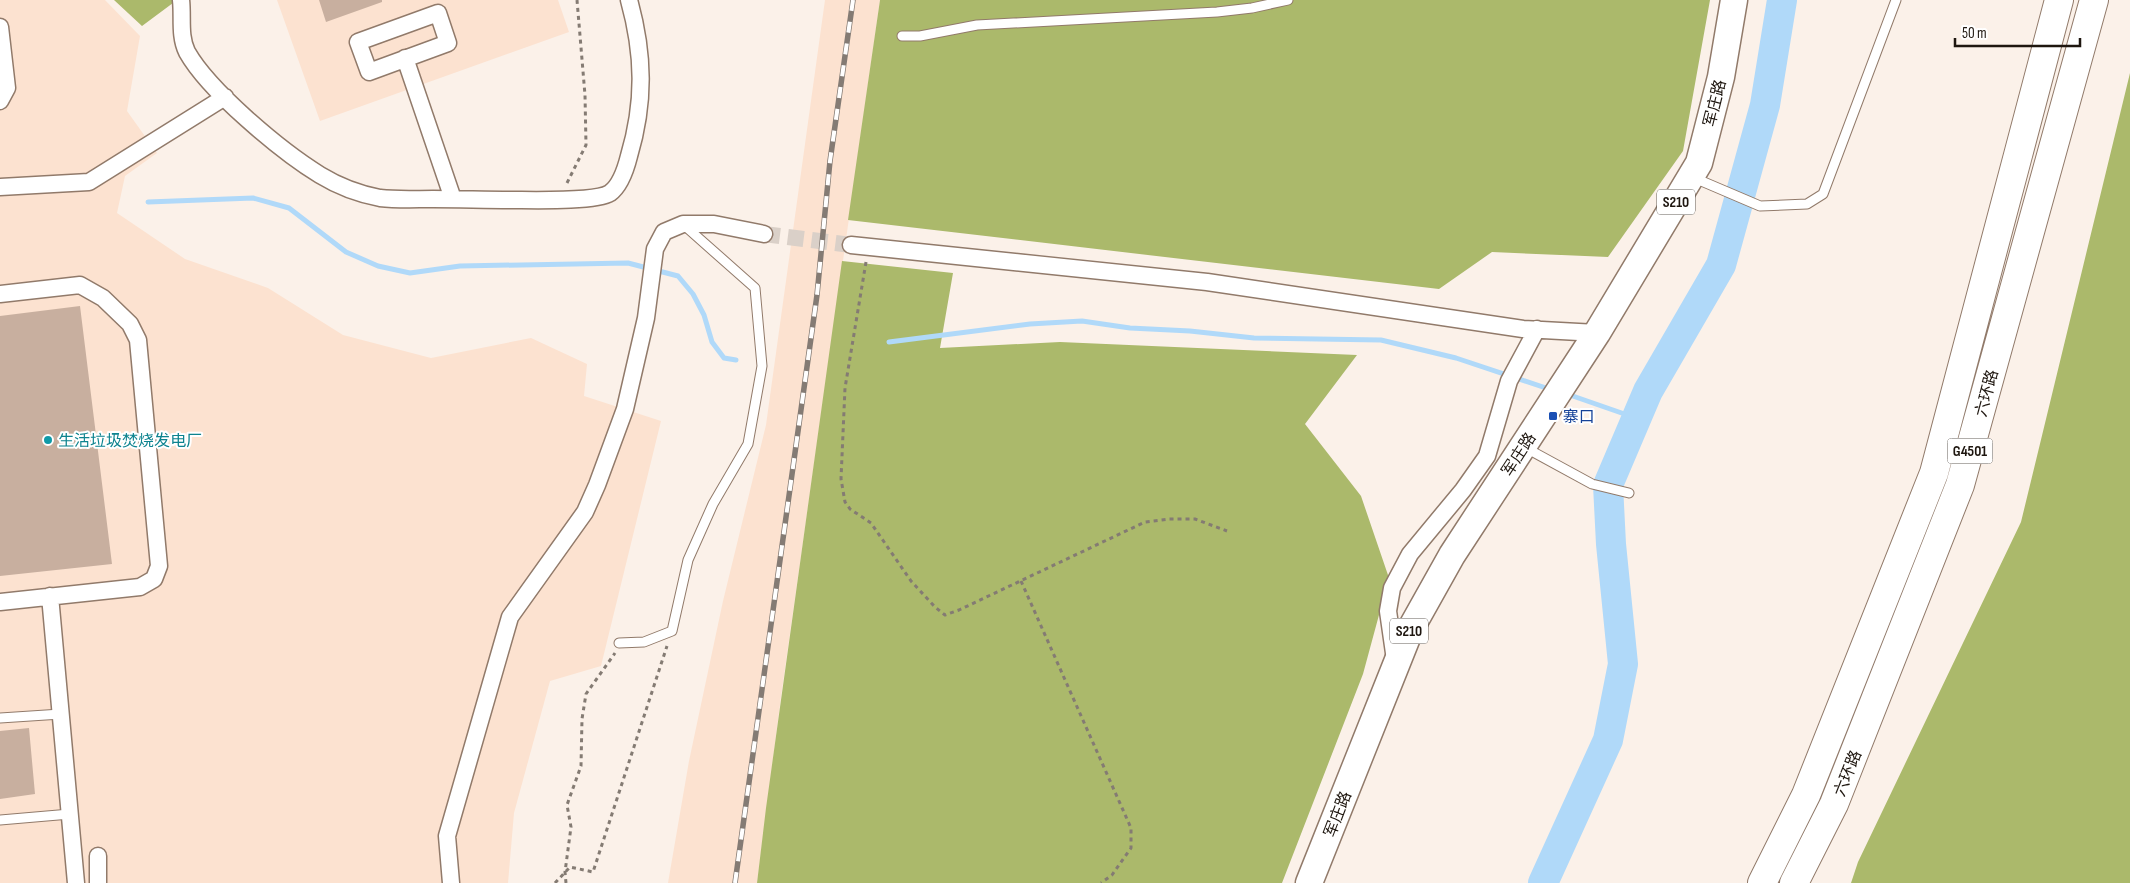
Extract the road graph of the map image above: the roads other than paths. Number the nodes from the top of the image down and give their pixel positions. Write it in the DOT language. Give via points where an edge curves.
graph roads {
  1 [pos="180,0"];
  2 [pos="629,0"];
  3 [pos="1288,0"];
  4 [pos="1734,0"];
  5 [pos="1896,0"];
  6 [pos="2060,0"];
  7 [pos="2094,0"];
  8 [pos="0,27"];
  9 [pos="902,36"];
  10 [pos="405,58"];
  11 [pos="225,97"];
  12 [pos="0,101"];
  13 [pos="1691,177"];
  14 [pos="0,187"];
  15 [pos="453,199"];
  16 [pos="683,224"];
  17 [pos="764,234"];
  18 [pos="851,245"];
  19 [pos="0,294"];
  20 [pos="1537,330"];
  21 [pos="1597,333"];
  22 [pos="1522,446"];
  23 [pos="1629,493"];
  24 [pos="50,596"];
  25 [pos="0,602"];
  26 [pos="619,643"];
  27 [pos="1396,664"];
  28 [pos="61,714"];
  29 [pos="0,718"];
  30 [pos="70,814"];
  31 [pos="0,820"];
  32 [pos="98,856"];
  33 [pos="76,883"];
  34 [pos="98,883"];
  35 [pos="452,883"];
  36 [pos="1309,883"];
  37 [pos="1762,883"];
  38 [pos="1794,883"];
  1 -- 11 [label="street" via="182,35 187,51"];
  2 -- 15 [label="street" via="642,66 642,89 638,124 623,175 610,193 585,199"];
  3 -- 9 [label="lane" via="1216,12 978,25 920,36"];
  4 -- 13 [label="main road, 军庄路 / S210" via="1721,77 1699,163"];
  5 -- 13 [label="lane" via="1823,194 1807,204 1760,206"];
  6 -- 37 [label="highway, 六环路 / G4501" via="1934,473 1806,795"];
  7 -- 38 [label="highway, 六环路 / G4501" via="1960,486 1834,804"];
  8 -- 12 [label="street" via="6,88"];
  10 -- 10 [label="street" via="369,72 358,42 438,13 448,43"];
  10 -- 15 [label="street"];
  11 -- 14 [label="street" via="89,182"];
  11 -- 15 [label="street" via="320,176 351,190 380,198"];
  13 -- 21 [label="main road, 军庄路 / S210"];
  16 -- 17 [label="street" via="714,224"];
  16 -- 26 [label="lane" via="755,288 762,366 748,444 713,504 688,560 672,631 644,642"];
  16 -- 35 [label="street" via="664,232 655,249 646,318 625,409 589,503 510,617 447,836"];
  18 -- 20 [label="street" via="1207,282"];
  19 -- 24 [label="street" via="80,285 104,298 130,324 138,340 158,566 154,579 140,587"];
  20 -- 21 [label="street"];
  20 -- 27 [label="street" via="1509,381 1487,456 1464,490 1410,554 1392,588 1388,612"];
  21 -- 22 [label="main road, 军庄路 / S210"];
  22 -- 23 [label="lane" via="1592,484"];
  22 -- 27 [label="main road, 军庄路 / S210" via="1452,554 1410,630"];
  24 -- 25 [label="street"];
  24 -- 28 [label="street"];
  27 -- 36 [label="main road, 军庄路 / S210"];
  28 -- 29 [label="lane"];
  28 -- 30 [label="street"];
  30 -- 31 [label="lane"];
  30 -- 33 [label="street"];
  32 -- 34 [label="street"];
}
